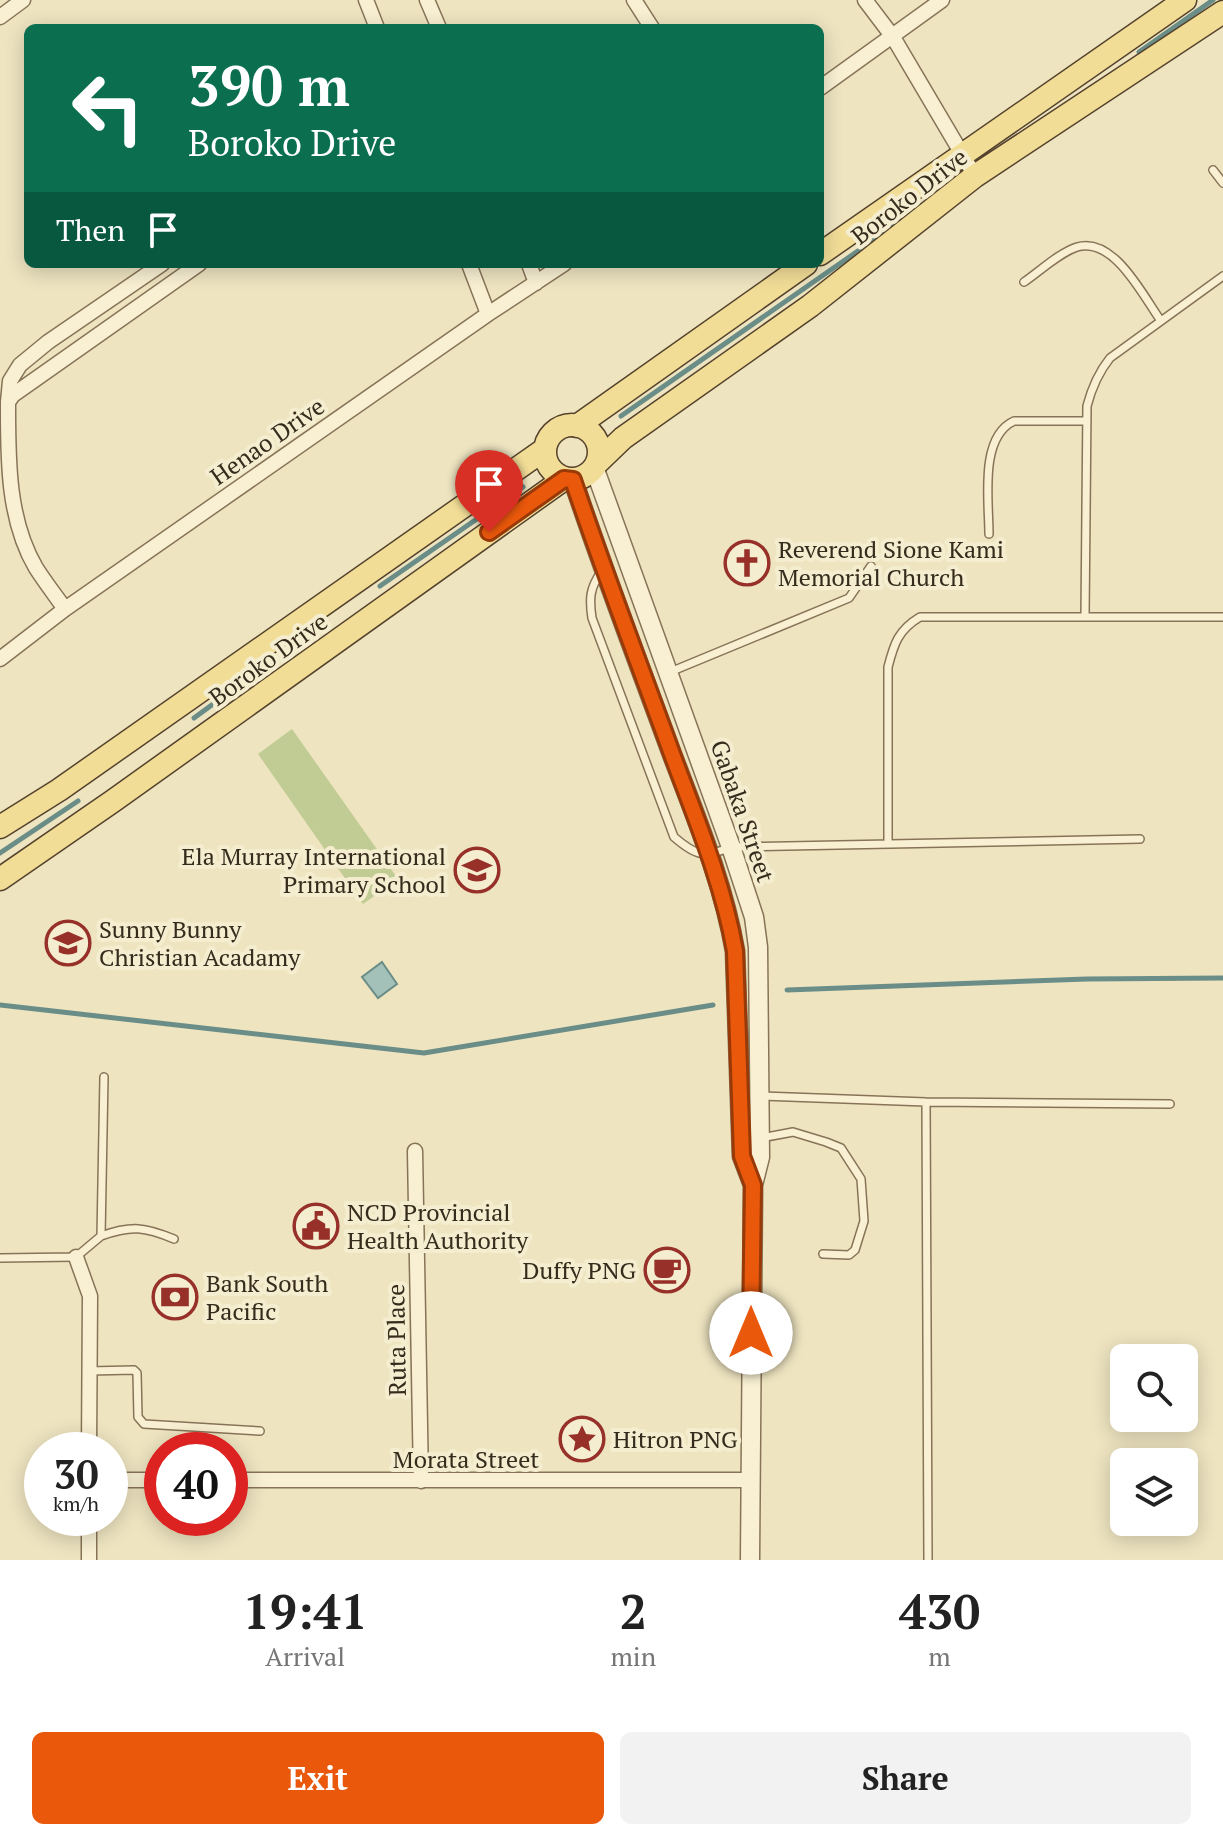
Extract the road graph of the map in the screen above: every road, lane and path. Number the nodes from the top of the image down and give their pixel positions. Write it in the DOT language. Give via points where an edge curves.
graph roads {
  1 [pos="23,0"];
  2 [pos="366,0"];
  3 [pos="427,0"];
  4 [pos="634,0"];
  5 [pos="865,0"];
  6 [pos="942,0"];
  7 [pos="1185,0"];
  8 [pos="1223,12"];
  9 [pos="0,17"];
  10 [pos="375,24"];
  11 [pos="437,24"];
  12 [pos="649,24"];
  13 [pos="893,37"];
  14 [pos="824,85"];
  15 [pos="961,154"];
  16 [pos="1213,170"];
  17 [pos="975,176"];
  18 [pos="1223,183"];
  19 [pos="824,251"];
  20 [pos="156,268"];
  21 [pos="193,268"];
  22 [pos="471,268"];
  23 [pos="530,268"];
  24 [pos="558,268"];
  25 [pos="800,268"];
  26 [pos="1223,276"];
  27 [pos="1024,282"];
  28 [pos="536,283"];
  29 [pos="488,314"];
  30 [pos="1161,321"];
  31 [pos="10,399"];
  32 [pos="1087,421"];
  33 [pos="577,426"];
  34 [pos="545,449"];
  35 [pos="596,465"];
  36 [pos="569,479"];
  37 [pos="989,534"];
  38 [pos="871,566"];
  39 [pos="603,569"];
  40 [pos="65,609"];
  41 [pos="1085,617"];
  42 [pos="1223,617"];
  43 [pos="0,659"];
  44 [pos="668,673"];
  45 [pos="0,827"];
  46 [pos="1140,839"];
  47 [pos="888,844"];
  48 [pos="731,847"];
  49 [pos="710,855"];
  50 [pos="0,879"];
  51 [pos="104,1077"];
  52 [pos="760,1095"];
  53 [pos="926,1102"];
  54 [pos="1170,1104"];
  55 [pos="760,1138"];
  56 [pos="415,1151"];
  57 [pos="753,1185"];
  58 [pos="101,1236"];
  59 [pos="174,1239"];
  60 [pos="823,1254"];
  61 [pos="76,1257"];
  62 [pos="0,1258"];
  63 [pos="89,1371"];
  64 [pos="260,1431"];
  65 [pos="89,1432"];
  66 [pos="248,1480"];
  67 [pos="750,1480"];
  68 [pos="421,1481"];
  69 [pos="89,1536"];
  70 [pos="89,1560"];
  71 [pos="750,1560"];
  72 [pos="928,1560"];
  1 -- 9 [label="street"];
  2 -- 10 [label="street"];
  3 -- 11 [label="street"];
  4 -- 12 [label="street"];
  5 -- 13 [label="street"];
  6 -- 13 [label="street"];
  7 -- 15 [label="main road, Boroko Drive"];
  8 -- 17 [label="main road, Boroko Drive"];
  13 -- 14 [label="street"];
  13 -- 15 [label="street"];
  15 -- 17 [label="street"];
  15 -- 19 [label="main road, Boroko Drive"];
  16 -- 18 [label="lane"];
  17 -- 35 [label="main road, Boroko Drive" via="810,306 623,438"];
  20 -- 31 [label="street" via="20,365 10,381"];
  21 -- 31 [label="street"];
  22 -- 29 [label="street"];
  23 -- 28 [label="street"];
  24 -- 28 [label="street, Henao Drive"];
  25 -- 33 [label="main road"];
  26 -- 30 [label="lane"];
  27 -- 30 [label="lane" via="1075,248 1089,245 1118,260"];
  28 -- 29 [label="street, Henao Drive"];
  29 -- 40 [label="street, Henao Drive"];
  30 -- 32 [label="lane" via="1099,372"];
  31 -- 40 [label="street" via="9,480 22,536 35,566"];
  32 -- 37 [label="lane" via="1014,421 1003,426 989,461"];
  32 -- 41 [label="lane"];
  33 -- 34 [label="main road" via="552,433"];
  33 -- 35 [label="main road" via="594,436 599,449"];
  34 -- 36 [label="main road" via="549,468"];
  34 -- 45 [label="main road, Boroko Drive"];
  35 -- 36 [label="main road" via="585,476"];
  35 -- 44 [label="street, Gabaka Street"];
  36 -- 39 [label="street, Gabaka Street"];
  36 -- 50 [label="main road, Boroko Drive"];
  38 -- 44 [label="lane" via="849,598"];
  39 -- 49 [label="street, Gabaka Street"];
  39 -- 49 [label="lane" via="589,600 609,669 674,837 688,849"];
  40 -- 43 [label="street, Henao Drive"];
  41 -- 42 [label="lane"];
  41 -- 47 [label="lane" via="920,617 901,630 888,667"];
  44 -- 48 [label="street, Gabaka Street"];
  46 -- 47 [label="lane"];
  47 -- 48 [label="lane"];
  48 -- 49 [label="lane"];
  48 -- 52 [label="street, Gabaka Street" via="758,947"];
  49 -- 57 [label="street, Gabaka Street" via="735,951 742,1156"];
  51 -- 58 [label="lane"];
  52 -- 53 [label="lane"];
  52 -- 55 [label="street, Gabaka Street"];
  53 -- 54 [label="lane"];
  53 -- 72 [label="lane"];
  55 -- 57 [label="street, Gabaka Street"];
  55 -- 60 [label="lane" via="793,1132 841,1148 861,1179 864,1221 855,1250 849,1255"];
  56 -- 68 [label="street, Ruta Place"];
  57 -- 67 [label="street, Gabaka Street"];
  58 -- 59 [label="lane" via="141,1227"];
  58 -- 61 [label="lane"];
  61 -- 62 [label="lane"];
  61 -- 63 [label="street" via="90,1296"];
  63 -- 64 [label="lane" via="134,1370 138,1417 144,1424"];
  63 -- 65 [label="street"];
  66 -- 68 [label="street, Morata Street"];
  67 -- 68 [label="street, Morata Street"];
  67 -- 71 [label="street, Gabaka Street"];
  69 -- 70 [label="street"];
}
